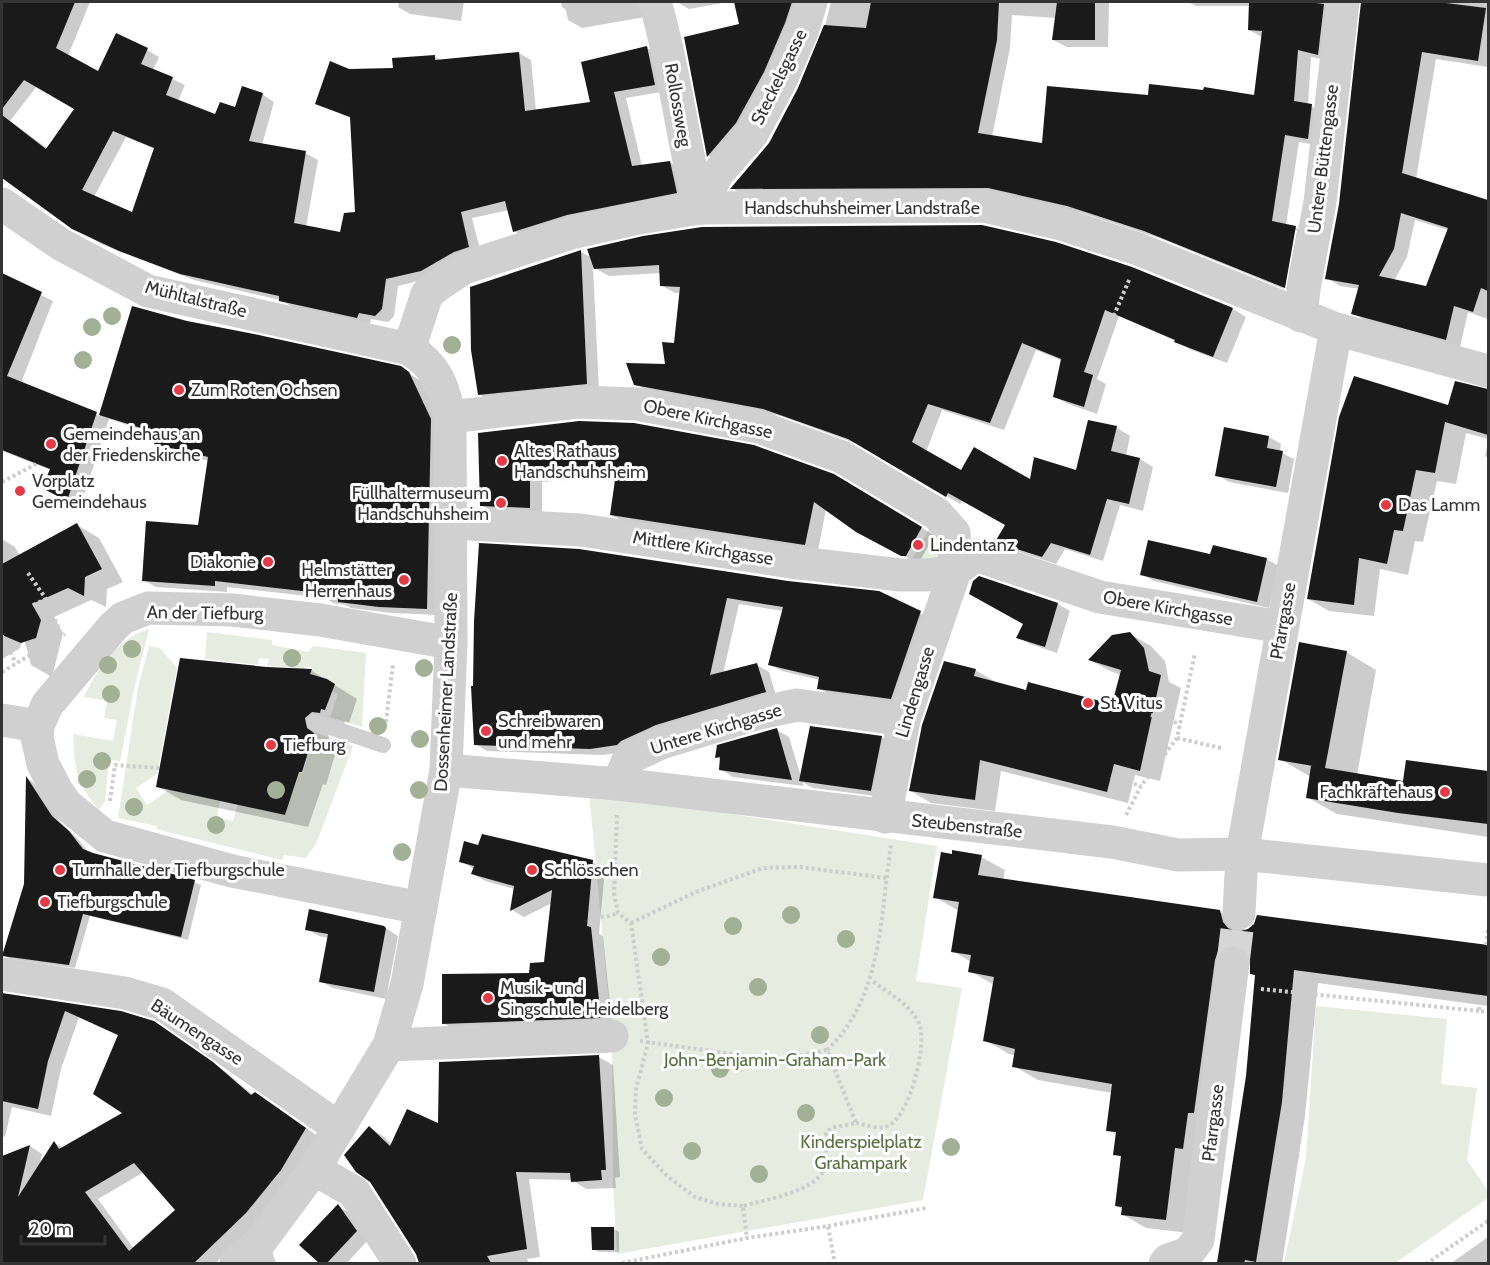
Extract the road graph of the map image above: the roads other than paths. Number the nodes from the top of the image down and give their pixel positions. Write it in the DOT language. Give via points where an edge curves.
graph roads {
  1 [pos="655,2"];
  2 [pos="811,2"];
  3 [pos="1343,2"];
  4 [pos="700,208"];
  5 [pos="4,212"];
  6 [pos="1301,316"];
  7 [pos="1336,330"];
  8 [pos="409,349"];
  9 [pos="1488,371"];
  10 [pos="450,417"];
  11 [pos="452,523"];
  12 [pos="955,571"];
  13 [pos="1282,627"];
  14 [pos="452,643"];
  15 [pos="2,720"];
  16 [pos="904,720"];
  17 [pos="315,722"];
  18 [pos="38,726"];
  19 [pos="383,745"];
  20 [pos="446,770"];
  21 [pos="618,784"];
  22 [pos="890,817"];
  23 [pos="1242,854"];
  24 [pos="1488,880"];
  25 [pos="421,908"];
  26 [pos="1239,913"];
  27 [pos="2,974"];
  28 [pos="1232,975"];
  29 [pos="612,1036"];
  30 [pos="389,1045"];
  31 [pos="339,1128"];
  32 [pos="314,1169"];
  33 [pos="254,1256"];
  34 [pos="400,1263"];
  35 [pos="1165,1263"];
  1 -- 4 [label="street, Rollossweg" via="669,51"];
  2 -- 4 [label="street, Steckelsgasse" via="782,80 752,134 717,174"];
  3 -- 6 [label="street, Untere Büttengasse" via="1320,202"];
  4 -- 6 [label="street, Handschuhsheimer Landstraße" via="984,206 1061,224 1141,251"];
  4 -- 8 [label="street, Handschuhsheimer Landstraße" via="571,233 464,268 427,294"];
  5 -- 8 [label="street, Mühltalstraße" via="148,291"];
  6 -- 7 [label="street, Handschuhsheimer Landstraße"];
  7 -- 9 [label="street, Handschuhsheimer Landstraße"];
  7 -- 13 [label="street, Pfarrgasse"];
  8 -- 10 [label="street, Dossenheimer Landstraße" via="424,358 438,376"];
  10 -- 11 [label="street, Dossenheimer Landstraße"];
  10 -- 12 [label="street, Obere Kirchgasse" via="578,402 636,404 759,427 842,457 937,514 954,533"];
  11 -- 12 [label="street, Mittlere Kirchgasse" via="581,530 900,575"];
  11 -- 14 [label="street, Dossenheimer Landstraße"];
  12 -- 13 [label="street, Obere Kirchgasse" via="976,555 1100,597"];
  12 -- 16 [label="street, Lindengasse"];
  13 -- 23 [label="street, Pfarrgasse"];
  14 -- 18 [label="street, An der Tiefburg" via="320,620 232,610 148,608 123,618 104,638 47,705"];
  14 -- 20 [label="street, Dossenheimer Landstraße"];
  15 -- 18 [label="street"];
  16 -- 21 [label="street, Untere Kirchgasse" via="797,705 759,713 661,743 629,758"];
  16 -- 22 [label="street, Lindengasse"];
  17 -- 19 [label="lane"];
  18 -- 25 [label="street" via="39,751 57,791 67,805 105,836 232,871"];
  20 -- 21 [label="street, Steubenstraße"];
  20 -- 25 [label="street, Dossenheimer Landstraße"];
  21 -- 22 [label="street, Steubenstraße"];
  22 -- 23 [label="street, Steubenstraße" via="1112,842 1178,855"];
  23 -- 24 [label="street, Steubenstraße"];
  23 -- 26 [label="street, Pfarrgasse"];
  25 -- 30 [label="street, Dossenheimer Landstraße" via="407,984"];
  27 -- 31 [label="street, Bäumengasse" via="124,993 162,1004"];
  28 -- 35 [label="street, Pfarrgasse" via="1198,1240 1188,1253"];
  29 -- 30 [label="street"];
  30 -- 31 [label="street, Dossenheimer Landstraße"];
  31 -- 32 [label="street, Dossenheimer Landstraße"];
  32 -- 33 [label="street, Dossenheimer Landstraße"];
  32 -- 34 [label="street" via="354,1192"];
}
